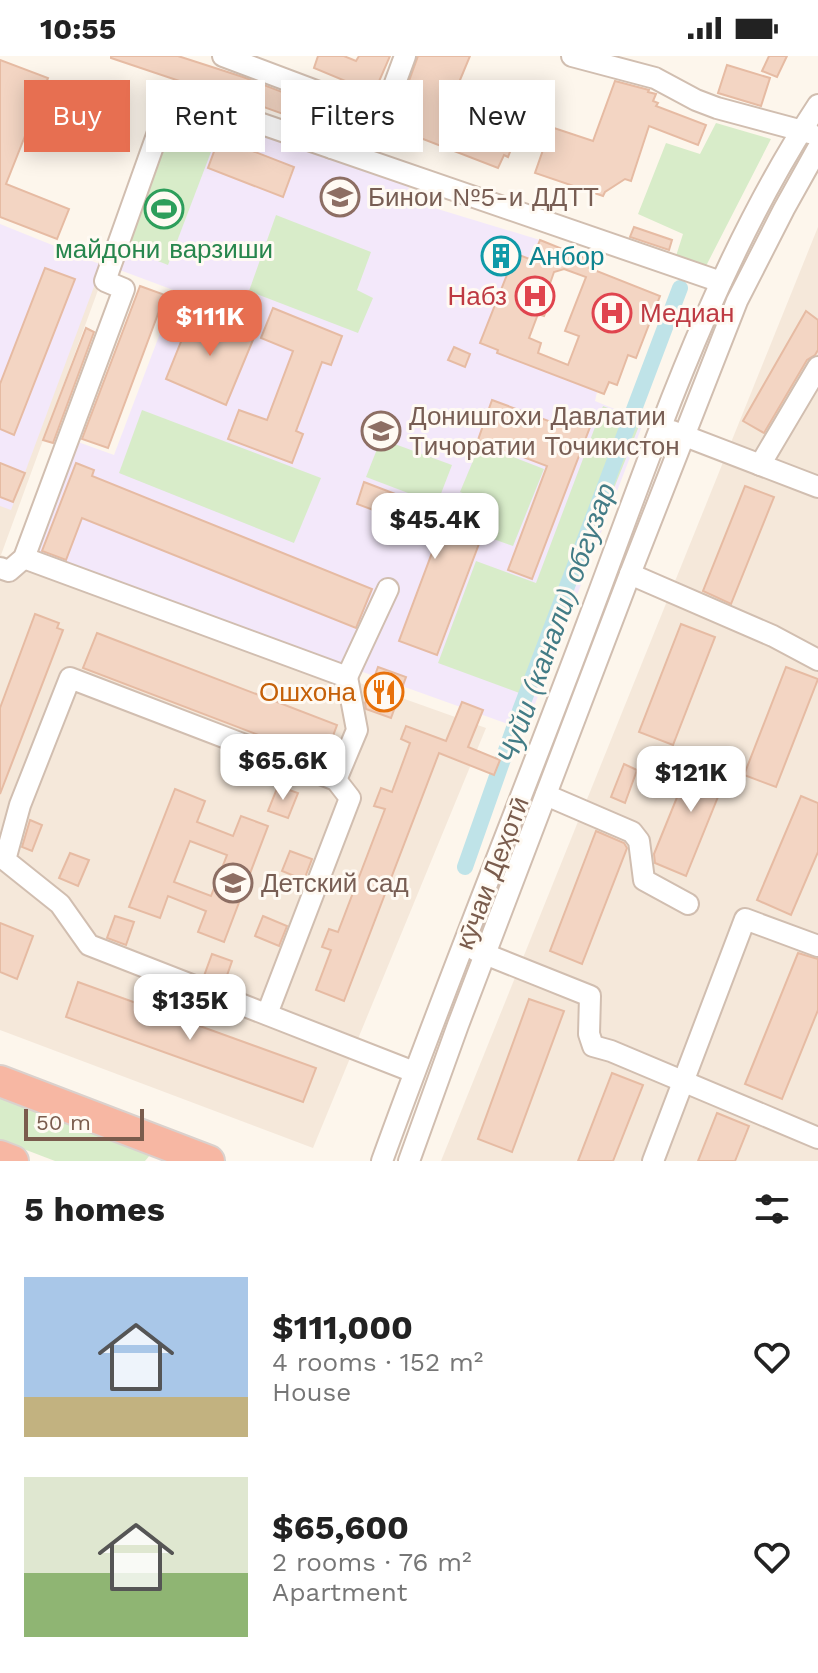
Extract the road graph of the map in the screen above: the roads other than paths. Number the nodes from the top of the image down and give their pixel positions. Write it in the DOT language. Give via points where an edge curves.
graph roads {
  1 [pos="223,56"];
  2 [pos="405,56"];
  3 [pos="572,56"];
  4 [pos="287,80"];
  5 [pos="396,80"];
  6 [pos="818,105"];
  7 [pos="281,130"];
  8 [pos="810,133"];
  9 [pos="818,148"];
  10 [pos="344,152"];
  11 [pos="721,282"];
  12 [pos="818,367"];
  13 [pos="662,427"];
  14 [pos="684,436"];
  15 [pos="760,465"];
  16 [pos="818,487"];
  17 [pos="24,558"];
  18 [pos="0,568"];
  19 [pos="630,574"];
  20 [pos="388,589"];
  21 [pos="818,660"];
  22 [pos="347,677"];
  23 [pos="336,780"];
  24 [pos="546,795"];
  25 [pos="3,859"];
  26 [pos="688,904"];
  27 [pos="464,945"];
  28 [pos="818,946"];
  29 [pos="485,955"];
  30 [pos="267,1014"];
  31 [pos="414,1072"];
  32 [pos="683,1080"];
  33 [pos="0,1081"];
  34 [pos="818,1138"];
  35 [pos="0,1156"];
  36 [pos="183,1157"];
  37 [pos="13,1161"];
  38 [pos="382,1161"];
  39 [pos="409,1161"];
  40 [pos="653,1161"];
  1 -- 4 [label="street"];
  2 -- 5 [label="street"];
  3 -- 8 [label="street" via="655,78 717,108"];
  6 -- 8 [label="street, кӯчаи Деҳотӣ"];
  7 -- 17 [label="street" via="172,93 105,281 124,289"];
  8 -- 11 [label="street, кӯчаи Деҳотӣ"];
  9 -- 14 [label="street, кӯчаи Деҳотӣ" via="737,301"];
  10 -- 11 [label="street"];
  11 -- 13 [label="street, кӯчаи Деҳотӣ"];
  12 -- 15 [label="street"];
  13 -- 14 [label="street"];
  13 -- 27 [label="street, кӯчаи Деҳотӣ"];
  14 -- 15 [label="street"];
  14 -- 19 [label="street, кӯчаи Деҳотӣ"];
  15 -- 16 [label="street"];
  17 -- 18 [label="street" via="9,571"];
  17 -- 22 [label="street"];
  19 -- 21 [label="street"];
  19 -- 24 [label="street, кӯчаи Деҳотӣ"];
  20 -- 22 [label="street"];
  22 -- 23 [label="street" via="357,730"];
  23 -- 25 [label="street" via="70,678"];
  23 -- 30 [label="street" via="350,798"];
  24 -- 26 [label="street" via="632,832 639,841 644,880"];
  24 -- 29 [label="street, кӯчаи Деҳотӣ"];
  25 -- 30 [label="street" via="60,904 89,945"];
  27 -- 29 [label="street"];
  27 -- 31 [label="street, кӯчаи Деҳотӣ"];
  28 -- 32 [label="street" via="745,919"];
  29 -- 32 [label="street" via="590,996 593,1046"];
  29 -- 39 [label="street, кӯчаи Деҳотӣ"];
  30 -- 31 [label="street"];
  31 -- 38 [label="street, кӯчаи Деҳотӣ"];
  32 -- 34 [label="street"];
  32 -- 40 [label="street"];
  33 -- 36 [label="highway"];
  35 -- 37 [label="highway"];
}
